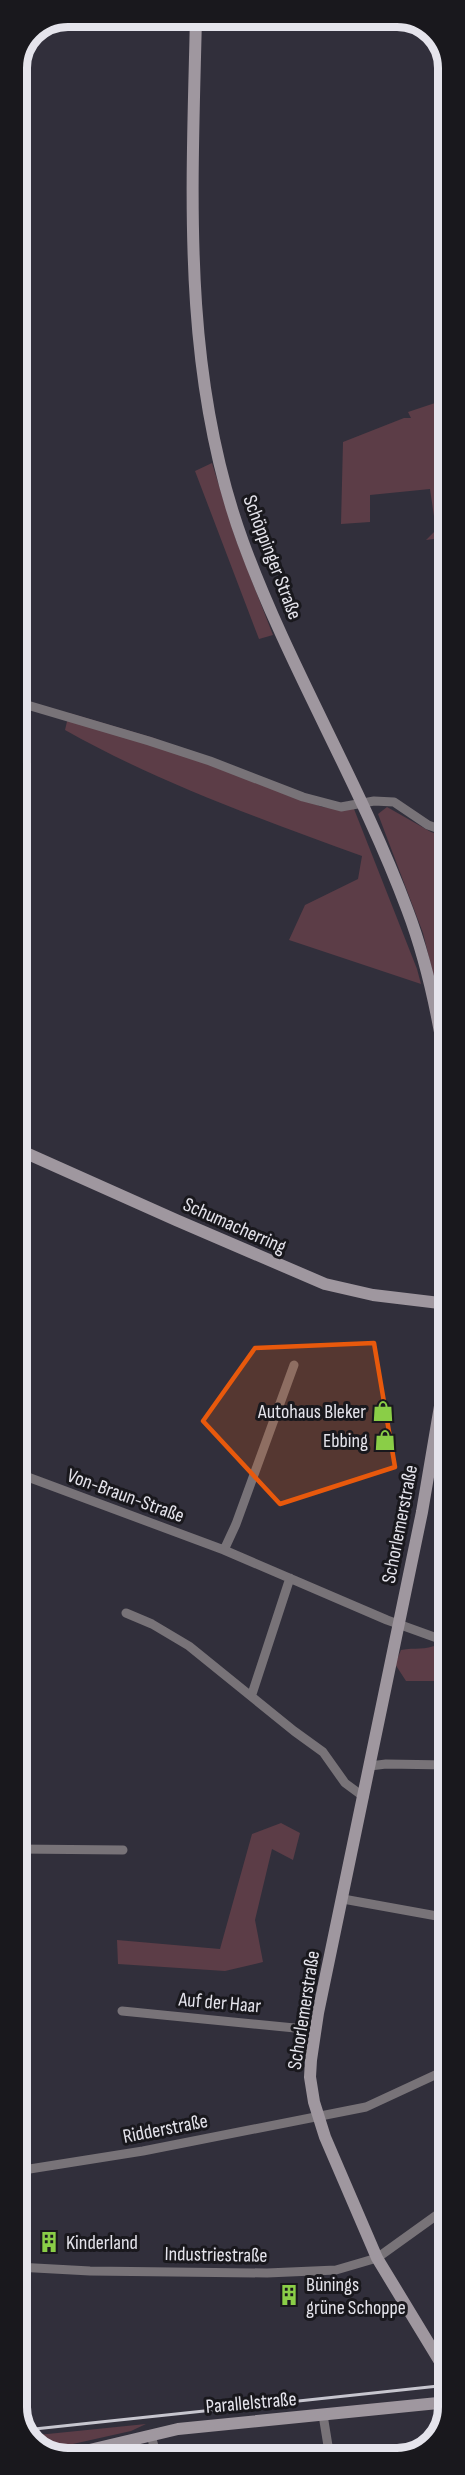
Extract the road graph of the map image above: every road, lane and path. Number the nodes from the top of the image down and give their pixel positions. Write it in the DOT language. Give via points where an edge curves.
graph roads {
  1 [pos="196,27"];
  2 [pos="27,705"];
  3 [pos="363,804"];
  4 [pos="438,828"];
  5 [pos="438,1023"];
  6 [pos="27,1154"];
  7 [pos="438,1303"];
  8 [pos="294,1365"];
  9 [pos="438,1426"];
  10 [pos="27,1477"];
  11 [pos="224,1550"];
  12 [pos="290,1578"];
  13 [pos="126,1613"];
  14 [pos="398,1624"];
  15 [pos="438,1638"];
  16 [pos="252,1694"];
  17 [pos="438,1765"];
  18 [pos="370,1766"];
  19 [pos="364,1797"];
  20 [pos="27,1849"];
  21 [pos="123,1850"];
  22 [pos="343,1899"];
  23 [pos="438,1916"];
  24 [pos="122,2011"];
  25 [pos="315,2030"];
  26 [pos="438,2074"];
  27 [pos="318,2116"];
  28 [pos="27,2169"];
  29 [pos="438,2214"];
  30 [pos="377,2258"];
  31 [pos="27,2268"];
  32 [pos="438,2359"];
  33 [pos="438,2403"];
  34 [pos="323,2415"];
  35 [pos="151,2435"];
  36 [pos="97,2448"];
  37 [pos="154,2448"];
  38 [pos="328,2448"];
  1 -- 3 [label="main road, Schöppinger Straße" via="192,241 198,338 208,410 228,497 243,541 283,638"];
  2 -- 3 [label="street" via="210,761 303,797 341,807"];
  3 -- 4 [label="street" via="394,802"];
  3 -- 5 [label="main road, Schöppinger Straße" via="408,911"];
  6 -- 7 [label="main road, Schumacherring" via="325,1284"];
  8 -- 11 [label="street"];
  9 -- 14 [label="main road, Schorlemerstraße"];
  10 -- 11 [label="street, Von-Braun-Straße"];
  11 -- 12 [label="street, Von-Braun-Straße"];
  12 -- 14 [label="street, Von-Braun-Straße"];
  12 -- 16 [label="street"];
  13 -- 16 [label="street" via="189,1646"];
  14 -- 15 [label="street, Von-Braun-Straße"];
  14 -- 18 [label="main road, Schorlemerstraße"];
  16 -- 19 [label="street" via="323,1752 345,1782"];
  17 -- 18 [label="street"];
  18 -- 19 [label="main road, Schorlemerstraße"];
  19 -- 22 [label="main road, Schorlemerstraße"];
  20 -- 21 [label="street"];
  22 -- 23 [label="street"];
  22 -- 25 [label="main road, Schorlemerstraße"];
  24 -- 25 [label="street, Auf der Haar"];
  25 -- 27 [label="main road, Schorlemerstraße" via="310,2076"];
  26 -- 27 [label="street, Ridderstraße" via="366,2107"];
  27 -- 28 [label="street, Ridderstraße"];
  27 -- 30 [label="main road, Schorlemerstraße"];
  29 -- 30 [label="street, Industriestraße"];
  30 -- 31 [label="street, Industriestraße" via="336,2270 267,2273"];
  30 -- 32 [label="main road, Schorlemerstraße"];
  33 -- 34 [label="main road, Parallelstraße"];
  34 -- 35 [label="main road, Parallelstraße"];
  34 -- 38 [label="street"];
  35 -- 36 [label="main road, Parallelstraße"];
  35 -- 37 [label="street"];
}
